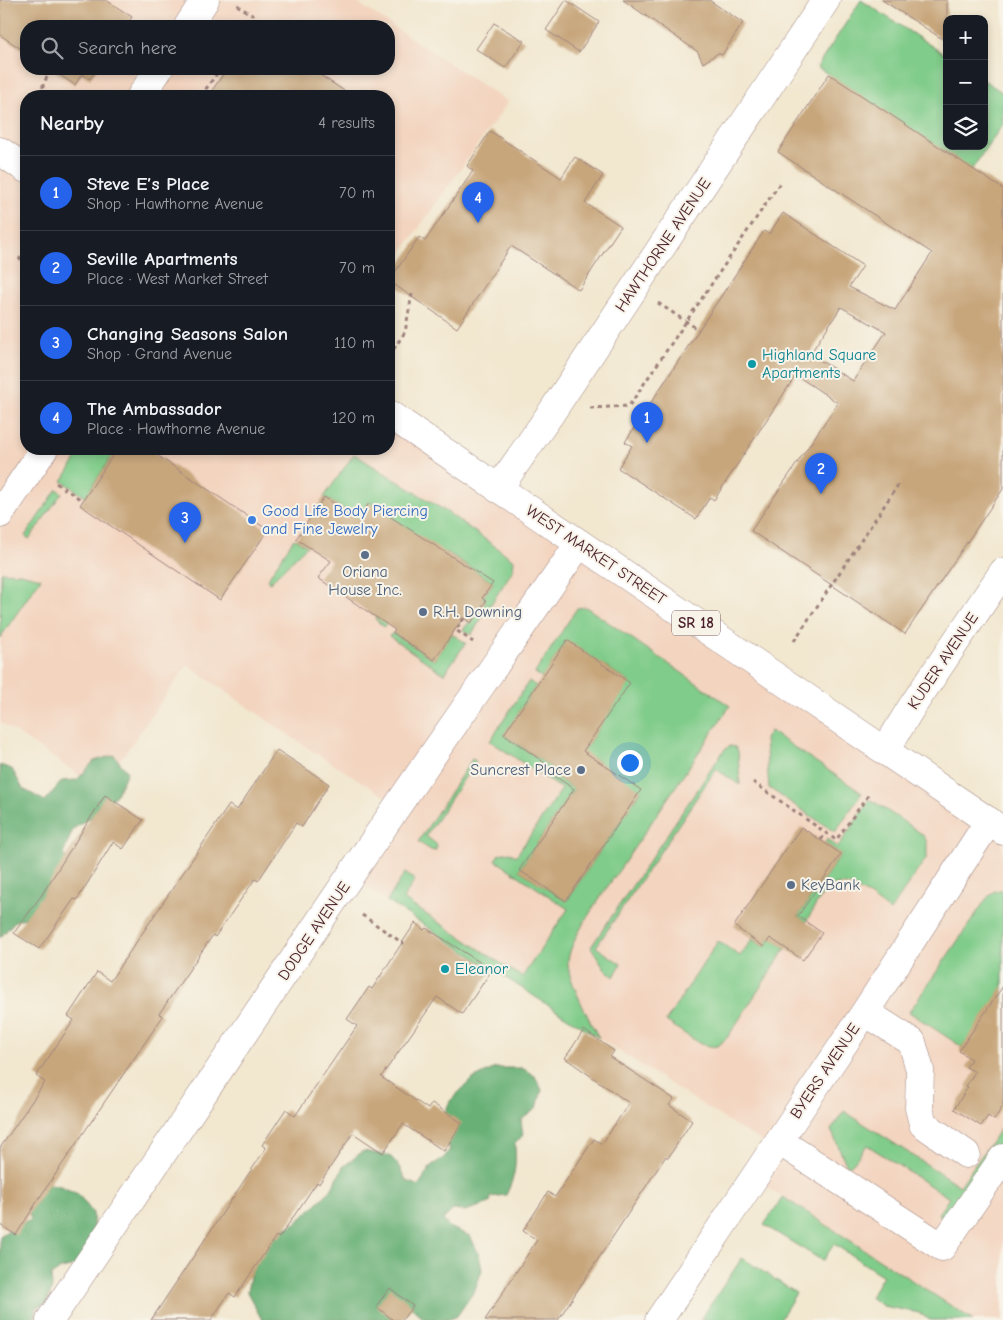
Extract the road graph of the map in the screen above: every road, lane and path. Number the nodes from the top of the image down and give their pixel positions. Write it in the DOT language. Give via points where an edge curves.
graph roads {
  1 [pos="205,0"];
  2 [pos="826,0"];
  3 [pos="237,5"];
  4 [pos="192,20"];
  5 [pos="253,20"];
  6 [pos="49,75"];
  7 [pos="155,75"];
  8 [pos="216,75"];
  9 [pos="44,90"];
  10 [pos="145,90"];
  11 [pos="205,90"];
  12 [pos="0,151"];
  13 [pos="20,165"];
  14 [pos="782,180"];
  15 [pos="412,294"];
  16 [pos="657,303"];
  17 [pos="686,322"];
  18 [pos="699,330"];
  19 [pos="395,347"];
  20 [pos="589,408"];
  21 [pos="395,418"];
  22 [pos="40,455"];
  23 [pos="56,483"];
  24 [pos="898,485"];
  25 [pos="498,489"];
  26 [pos="83,501"];
  27 [pos="0,514"];
  28 [pos="579,544"];
  29 [pos="1003,572"];
  30 [pos="464,618"];
  31 [pos="794,641"];
  32 [pos="473,642"];
  33 [pos="885,751"];
  34 [pos="753,782"];
  35 [pos="870,793"];
  36 [pos="996,826"];
  37 [pos="826,833"];
  38 [pos="821,840"];
  39 [pos="362,916"];
  40 [pos="404,944"];
  41 [pos="865,1012"];
  42 [pos="779,1140"];
  43 [pos="966,1154"];
  44 [pos="1003,1158"];
  45 [pos="50,1320"];
  46 [pos="659,1320"];
  1 -- 4 [label="street"];
  2 -- 25 [label="street, HAWTHORNE AVENUE"];
  3 -- 5 [label="path" via="255,17"];
  6 -- 9 [label="path"];
  7 -- 10 [label="street"];
  8 -- 11 [label="path"];
  12 -- 13 [label="street"];
  14 -- 17 [label="path"];
  15 -- 19 [label="path" via="405,332"];
  16 -- 17 [label="path"];
  17 -- 18 [label="path"];
  17 -- 20 [label="path" via="629,406"];
  21 -- 25 [label="street, WEST MARKET STREET / SR 18"];
  22 -- 27 [label="street"];
  23 -- 26 [label="path"];
  24 -- 31 [label="path"];
  25 -- 28 [label="street, WEST MARKET STREET / SR 18"];
  28 -- 33 [label="street, WEST MARKET STREET / SR 18"];
  28 -- 45 [label="street, DODGE AVENUE" via="398,805"];
  29 -- 33 [label="street, KUDER AVENUE"];
  30 -- 32 [label="path" via="456,630"];
  33 -- 36 [label="street, WEST MARKET STREET / SR 18"];
  34 -- 37 [label="path"];
  35 -- 37 [label="path" via="836,840"];
  36 -- 41 [label="street, BYERS AVENUE"];
  37 -- 38 [label="path"];
  39 -- 40 [label="path"];
  41 -- 42 [label="street, BYERS AVENUE"];
  41 -- 43 [label="street" via="912,1042 920,1070 919,1108 923,1124"];
  42 -- 44 [label="street" via="942,1247"];
  42 -- 46 [label="street, BYERS AVENUE"];
}
